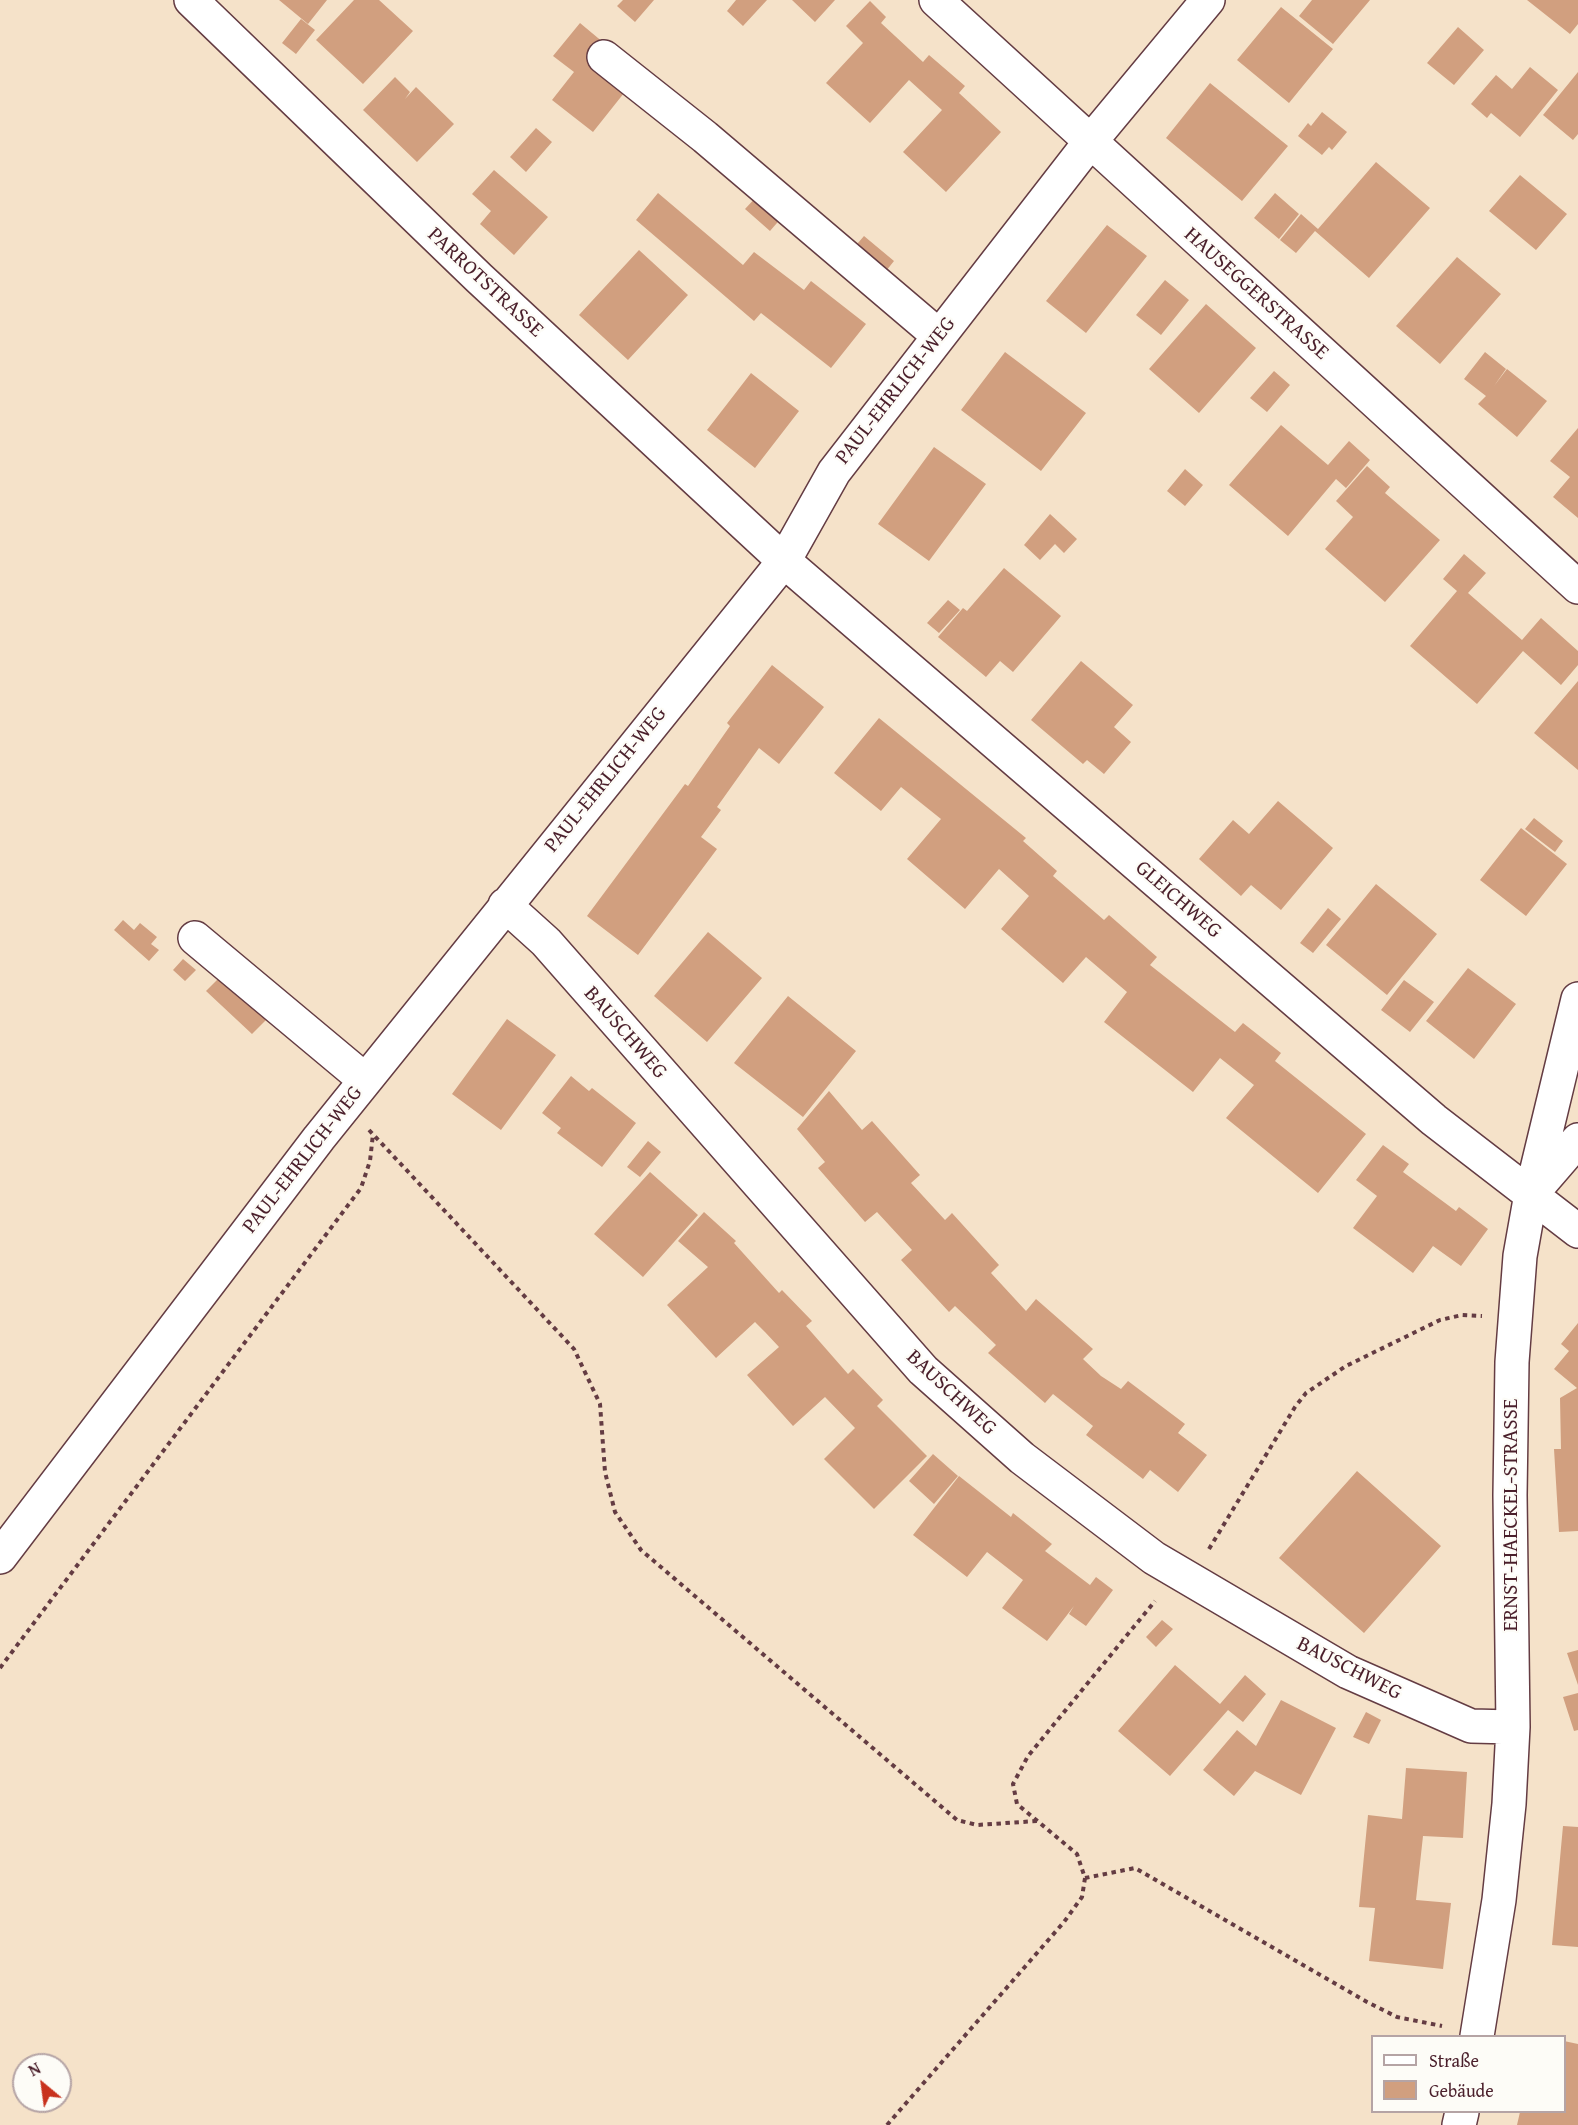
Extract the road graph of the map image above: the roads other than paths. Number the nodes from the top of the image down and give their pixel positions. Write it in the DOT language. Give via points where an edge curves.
graph roads {
  1 [pos="191,0"];
  2 [pos="936,0"];
  3 [pos="1193,5"];
  4 [pos="604,57"];
  5 [pos="1090,142"];
  6 [pos="939,336"];
  7 [pos="784,561"];
  8 [pos="1578,587"];
  9 [pos="505,905"];
  10 [pos="195,938"];
  11 [pos="1578,999"];
  12 [pos="365,1080"];
  13 [pos="1578,1140"];
  14 [pos="1531,1194"];
  15 [pos="1578,1231"];
  16 [pos="0,1557"];
  17 [pos="1513,1727"];
  18 [pos="1462,2032"];
  1 -- 7 [label="street, PARROTSTRASSE" via="479,278"];
  2 -- 5 [label="street, HAUSEGGERSTRASSE"];
  3 -- 5 [label="street, PAUL-EHRLICH-WEG"];
  4 -- 6 [label="street" via="705,137"];
  5 -- 6 [label="street, PAUL-EHRLICH-WEG"];
  5 -- 8 [label="street, HAUSEGGERSTRASSE"];
  6 -- 7 [label="street, PAUL-EHRLICH-WEG" via="834,472"];
  7 -- 9 [label="street, PAUL-EHRLICH-WEG"];
  7 -- 14 [label="street, GLEICHWEG" via="1434,1120"];
  9 -- 12 [label="street, PAUL-EHRLICH-WEG"];
  9 -- 17 [label="street, BAUSCHWEG" via="546,942 922,1370 1022,1458 1154,1558 1348,1672 1471,1726"];
  10 -- 12 [label="street"];
  11 -- 14 [label="street, ERNST-HAECKEL-STRASSE"];
  12 -- 16 [label="street, PAUL-EHRLICH-WEG"];
  13 -- 14 [label="street"];
  14 -- 15 [label="street, GLEICHWEG"];
  14 -- 17 [label="street, ERNST-HAECKEL-STRASSE" via="1520,1256 1512,1362"];
  17 -- 18 [label="street, ERNST-HAECKEL-STRASSE" via="1499,1900"];
}
